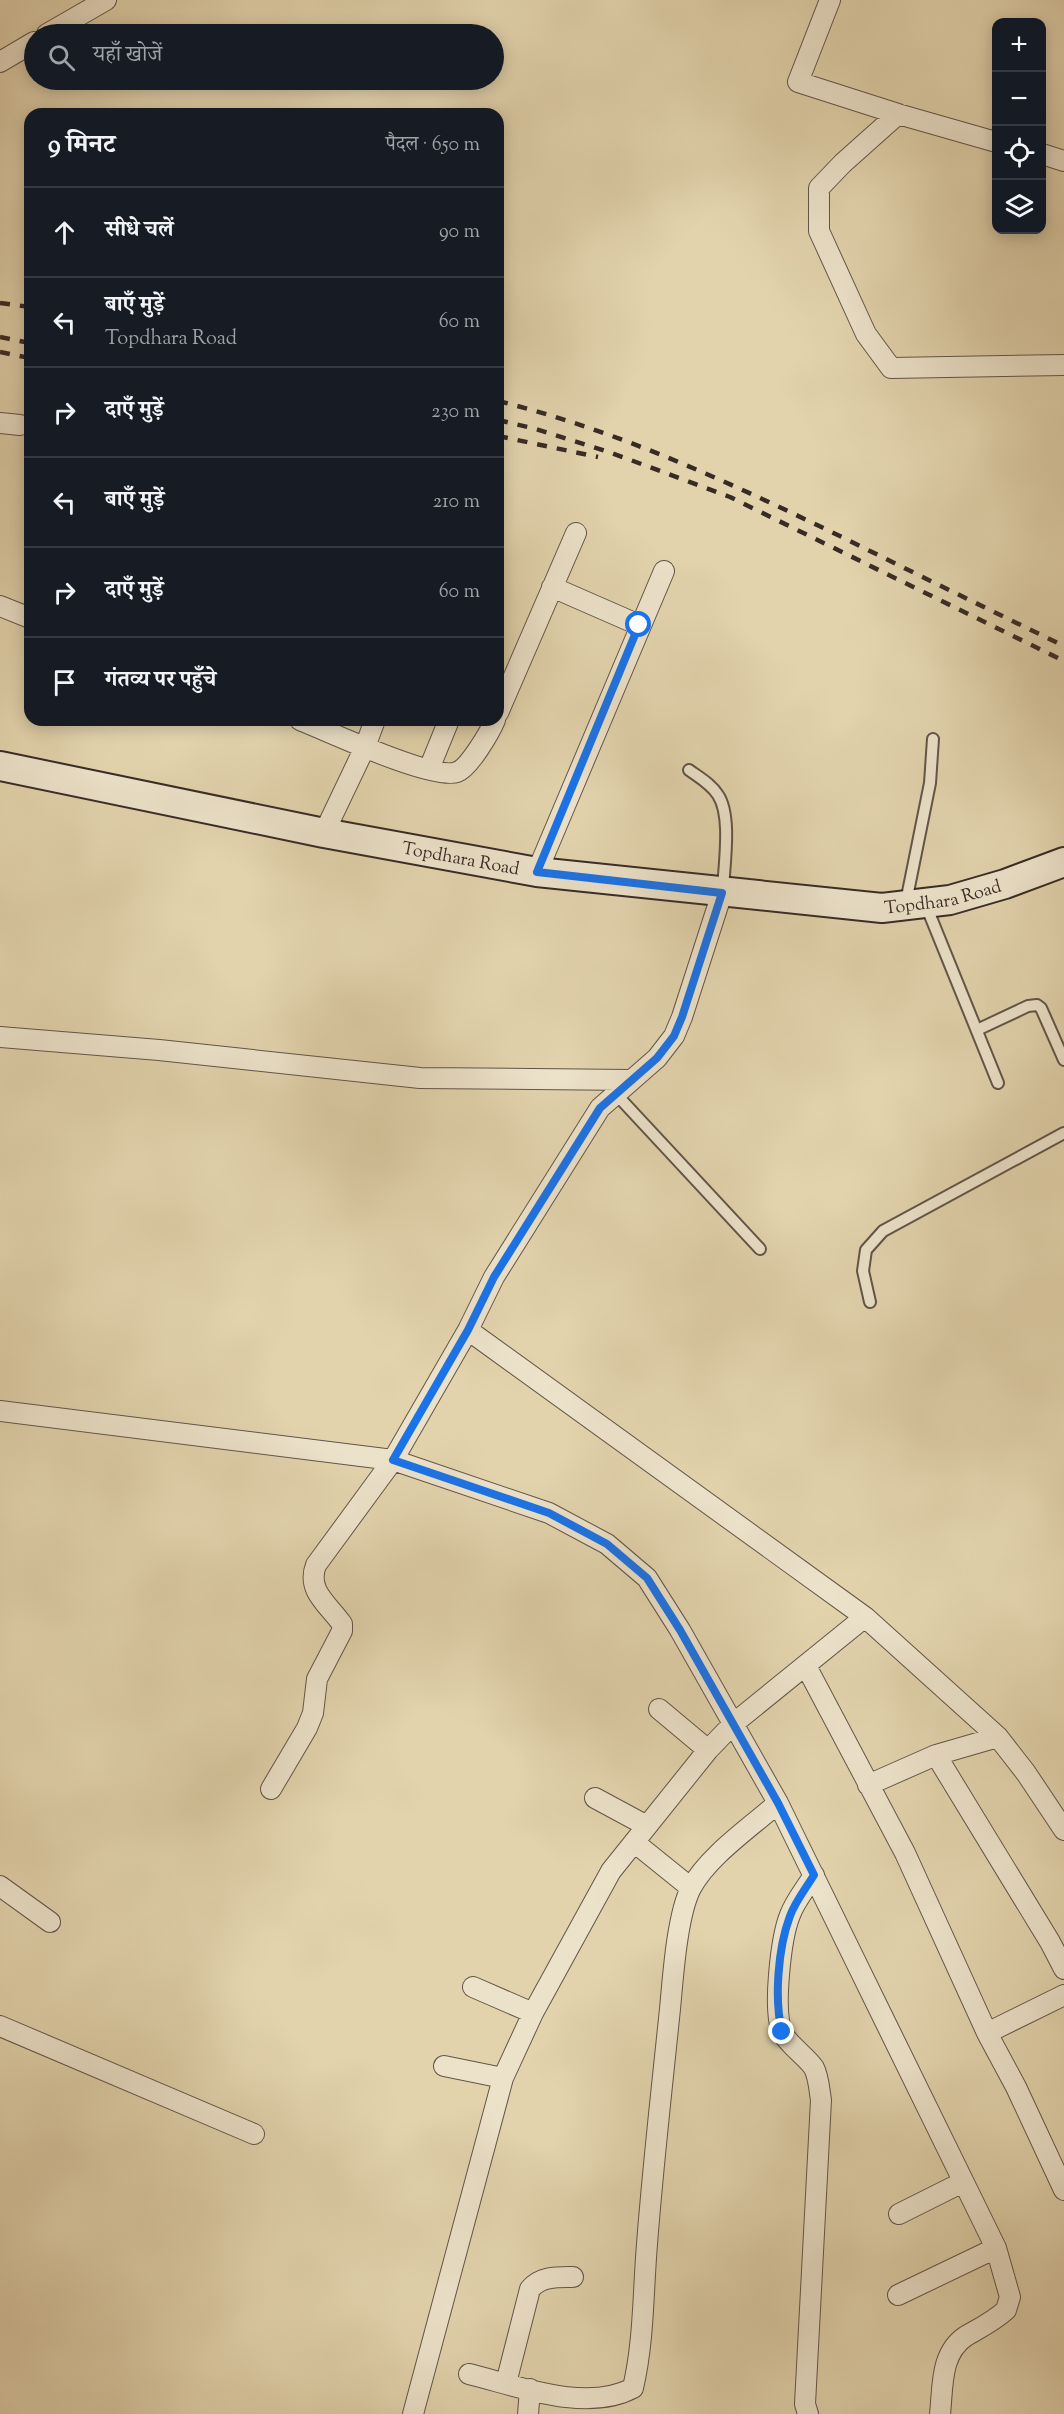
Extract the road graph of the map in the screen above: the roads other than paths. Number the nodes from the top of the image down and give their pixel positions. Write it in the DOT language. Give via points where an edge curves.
graph roads {
  1 [pos="106,0"];
  2 [pos="830,0"];
  3 [pos="64,24"];
  4 [pos="24,48"];
  5 [pos="0,62"];
  6 [pos="898,114"];
  7 [pos="992,141"];
  8 [pos="1046,156"];
  9 [pos="1064,161"];
  10 [pos="1064,365"];
  11 [pos="0,423"];
  12 [pos="20,425"];
  13 [pos="576,533"];
  14 [pos="664,571"];
  15 [pos="552,586"];
  16 [pos="0,606"];
  17 [pos="24,616"];
  18 [pos="639,625"];
  19 [pos="504,699"];
  20 [pos="314,726"];
  21 [pos="373,726"];
  22 [pos="447,726"];
  23 [pos="491,726"];
  24 [pos="933,739"];
  25 [pos="365,747"];
  26 [pos="0,766"];
  27 [pos="429,770"];
  28 [pos="689,770"];
  29 [pos="324,833"];
  30 [pos="1064,862"];
  31 [pos="537,872"];
  32 [pos="722,893"];
  33 [pos="916,904"];
  34 [pos="977,1030"];
  35 [pos="0,1037"];
  36 [pos="1064,1060"];
  37 [pos="631,1080"];
  38 [pos="998,1083"];
  39 [pos="615,1094"];
  40 [pos="1064,1133"];
  41 [pos="760,1249"];
  42 [pos="870,1302"];
  43 [pos="468,1330"];
  44 [pos="0,1411"];
  45 [pos="393,1460"];
  46 [pos="865,1617"];
  47 [pos="806,1666"];
  48 [pos="659,1709"];
  49 [pos="733,1724"];
  50 [pos="998,1737"];
  51 [pos="708,1750"];
  52 [pos="936,1755"];
  53 [pos="868,1785"];
  54 [pos="271,1789"];
  55 [pos="595,1798"];
  56 [pos="778,1803"];
  57 [pos="647,1826"];
  58 [pos="1064,1830"];
  59 [pos="634,1842"];
  60 [pos="814,1875"];
  61 [pos="0,1886"];
  62 [pos="691,1888"];
  63 [pos="50,1922"];
  64 [pos="1064,1969"];
  65 [pos="472,1987"];
  66 [pos="1064,1995"];
  67 [pos="533,2013"];
  68 [pos="0,2026"];
  69 [pos="987,2033"];
  70 [pos="444,2066"];
  71 [pos="503,2078"];
  72 [pos="254,2134"];
  73 [pos="963,2182"];
  74 [pos="1064,2188"];
  75 [pos="899,2214"];
  76 [pos="996,2248"];
  77 [pos="573,2277"];
  78 [pos="898,2295"];
  79 [pos="469,2374"];
  80 [pos="506,2383"];
  81 [pos="530,2389"];
  82 [pos="413,2414"];
  83 [pos="528,2414"];
  84 [pos="808,2414"];
  85 [pos="940,2414"];
  1 -- 3 [label="street"];
  2 -- 6 [label="street" via="798,82"];
  4 -- 5 [label="street"];
  6 -- 7 [label="street"];
  6 -- 10 [label="street" via="819,188 819,231 866,334 891,368"];
  8 -- 9 [label="street"];
  11 -- 12 [label="street"];
  13 -- 15 [label="street"];
  14 -- 18 [label="street"];
  15 -- 18 [label="street"];
  15 -- 19 [label="street"];
  16 -- 17 [label="street"];
  18 -- 31 [label="street"];
  20 -- 25 [label="street"];
  21 -- 25 [label="street"];
  22 -- 27 [label="street"];
  23 -- 27 [label="street" via="466,766 457,772"];
  24 -- 33 [label="lane"];
  25 -- 27 [label="street"];
  25 -- 29 [label="street"];
  26 -- 29 [label="street, Topdhara Road"];
  28 -- 32 [label="lane" via="720,796 726,823"];
  29 -- 31 [label="street, Topdhara Road"];
  30 -- 33 [label="street, Topdhara Road" via="950,900"];
  31 -- 32 [label="street, Topdhara Road"];
  32 -- 33 [label="street, Topdhara Road" via="882,908"];
  32 -- 37 [label="street" via="674,1036 657,1058"];
  33 -- 34 [label="lane"];
  34 -- 36 [label="lane" via="1037,1005"];
  34 -- 38 [label="lane"];
  35 -- 37 [label="street" via="420,1078"];
  37 -- 39 [label="street"];
  39 -- 41 [label="lane"];
  39 -- 43 [label="street" via="600,1108 544,1196 494,1277"];
  40 -- 42 [label="lane" via="883,1231 866,1250 863,1271"];
  43 -- 45 [label="street"];
  43 -- 46 [label="street"];
  44 -- 45 [label="street"];
  45 -- 49 [label="street" via="549,1513 607,1544 647,1578"];
  45 -- 54 [label="street" via="316,1565 314,1584 318,1595 342,1624 342,1631 317,1679 314,1713"];
  46 -- 47 [label="street"];
  46 -- 50 [label="street"];
  47 -- 49 [label="street"];
  47 -- 53 [label="street"];
  48 -- 51 [label="street"];
  49 -- 51 [label="street"];
  49 -- 56 [label="street"];
  50 -- 52 [label="street"];
  50 -- 58 [label="street"];
  51 -- 57 [label="street"];
  52 -- 53 [label="street"];
  52 -- 64 [label="street"];
  53 -- 69 [label="street" via="905,1852"];
  55 -- 57 [label="street"];
  56 -- 60 [label="street"];
  56 -- 62 [label="street" via="713,1860"];
  57 -- 59 [label="street"];
  59 -- 62 [label="street"];
  59 -- 67 [label="street" via="612,1871"];
  60 -- 73 [label="street"];
  60 -- 84 [label="street" via="790,1914 778,1988 782,2032 813,2066 821,2100 805,2404"];
  61 -- 63 [label="street"];
  62 -- 81 [label="street" via="675,1964 647,2244 640,2358 633,2388 618,2396 590,2399"];
  65 -- 67 [label="street"];
  66 -- 69 [label="street"];
  67 -- 71 [label="street"];
  68 -- 72 [label="street"];
  69 -- 74 [label="street"];
  70 -- 71 [label="street"];
  71 -- 82 [label="street"];
  73 -- 75 [label="street"];
  73 -- 76 [label="street"];
  76 -- 78 [label="street"];
  76 -- 85 [label="street" via="1010,2297 1006,2310 951,2350 944,2369"];
  77 -- 80 [label="street" via="545,2278 530,2289"];
  79 -- 80 [label="street"];
  80 -- 81 [label="street"];
  81 -- 83 [label="street"];
}
